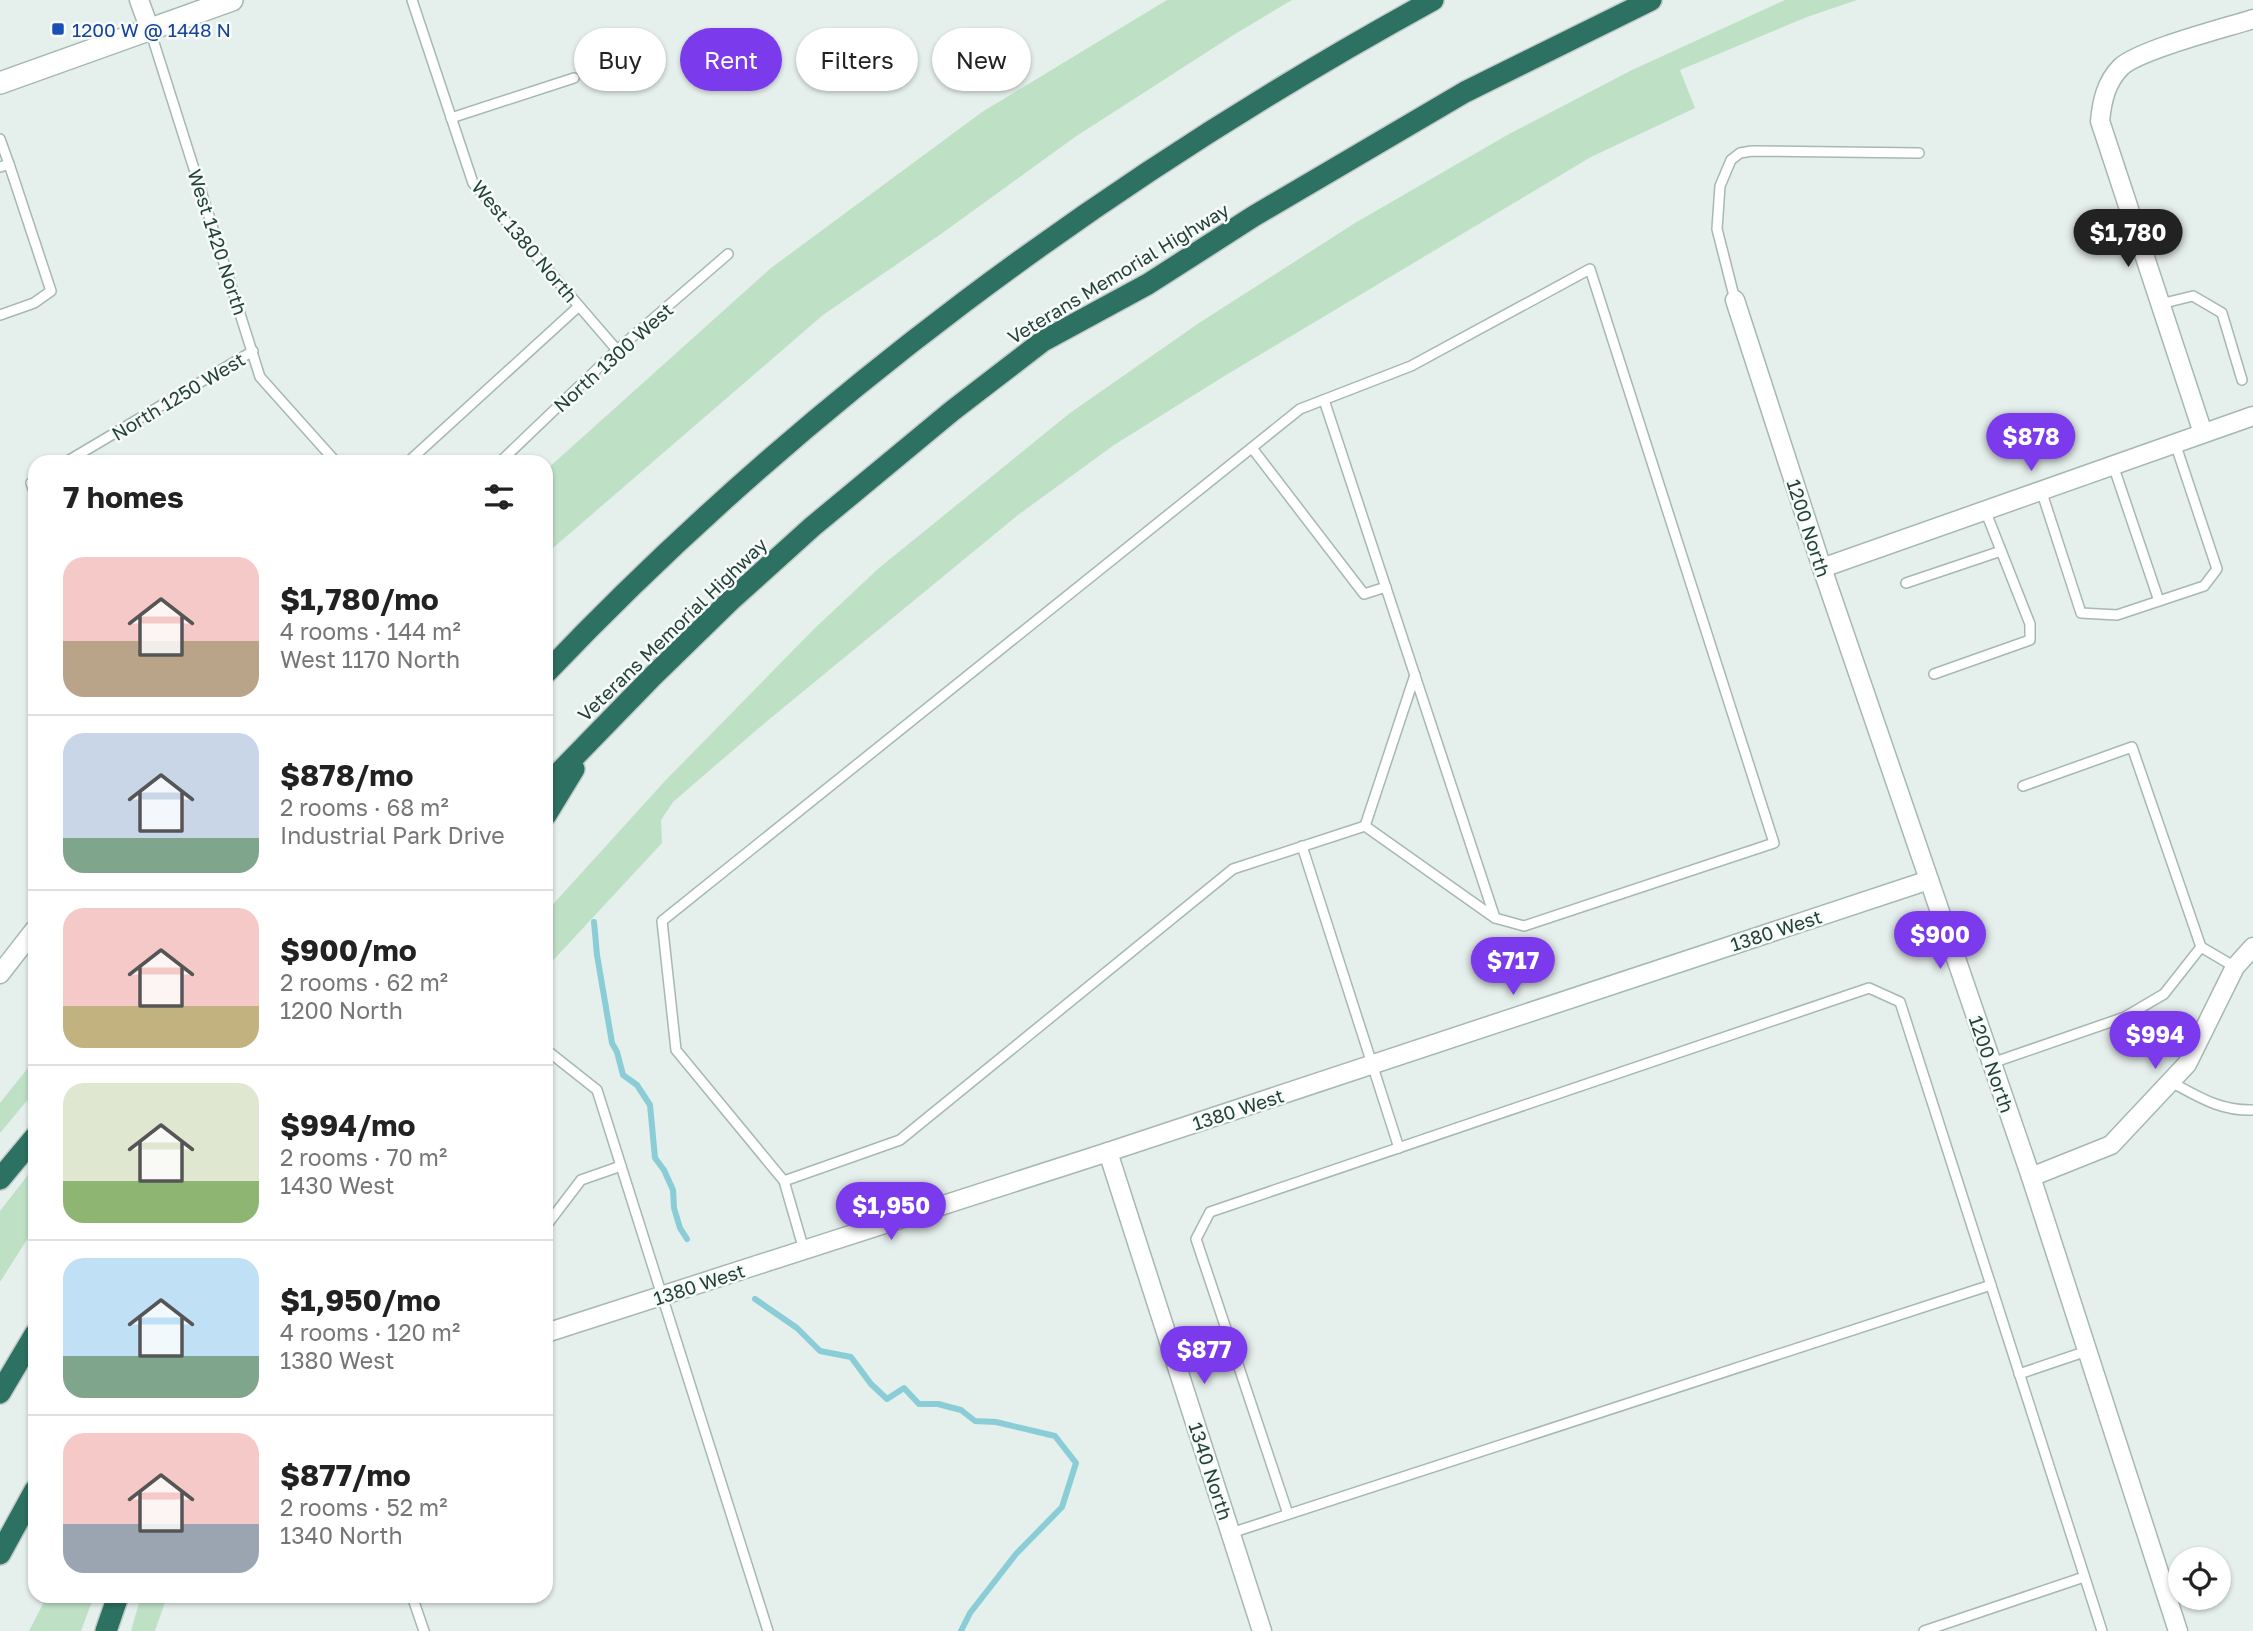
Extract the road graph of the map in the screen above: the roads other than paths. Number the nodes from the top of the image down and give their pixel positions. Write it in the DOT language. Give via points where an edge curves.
graph roads {
  1 [pos="139,0"];
  2 [pos="232,0"];
  3 [pos="412,0"];
  4 [pos="1433,0"];
  5 [pos="1651,0"];
  6 [pos="2253,19"];
  7 [pos="150,30"];
  8 [pos="574,78"];
  9 [pos="0,83"];
  10 [pos="451,118"];
  11 [pos="0,139"];
  12 [pos="1919,153"];
  13 [pos="4,166"];
  14 [pos="728,254"];
  15 [pos="1735,300"];
  16 [pos="2160,304"];
  17 [pos="579,306"];
  18 [pos="0,315"];
  19 [pos="253,351"];
  20 [pos="617,351"];
  21 [pos="2242,380"];
  22 [pos="1324,400"];
  23 [pos="2253,416"];
  24 [pos="2203,433"];
  25 [pos="2175,443"];
  26 [pos="1252,448"];
  27 [pos="78,455"];
  28 [pos="330,455"];
  29 [pos="416,455"];
  30 [pos="507,455"];
  31 [pos="2113,465"];
  32 [pos="2041,490"];
  33 [pos="1985,510"];
  34 [pos="2001,551"];
  35 [pos="1822,568"];
  36 [pos="1906,583"];
  37 [pos="1386,587"];
  38 [pos="2159,601"];
  39 [pos="553,665"];
  40 [pos="1934,674"];
  41 [pos="1415,675"];
  42 [pos="600,729"];
  43 [pos="553,779"];
  44 [pos="2023,786"];
  45 [pos="553,803"];
  46 [pos="1365,826"];
  47 [pos="1302,846"];
  48 [pos="1929,880"];
  49 [pos="1495,918"];
  50 [pos="28,937"];
  51 [pos="2201,947"];
  52 [pos="2253,947"];
  53 [pos="2,966"];
  54 [pos="2235,967"];
  55 [pos="553,1054"];
  56 [pos="1992,1063"];
  57 [pos="1372,1064"];
  58 [pos="2171,1082"];
  59 [pos="2253,1110"];
  60 [pos="28,1145"];
  61 [pos="1399,1148"];
  62 [pos="1108,1152"];
  63 [pos="621,1166"];
  64 [pos="2031,1177"];
  65 [pos="0,1179"];
  66 [pos="784,1181"];
  67 [pos="553,1217"];
  68 [pos="804,1250"];
  69 [pos="1991,1285"];
  70 [pos="662,1296"];
  71 [pos="553,1332"];
  72 [pos="28,1346"];
  73 [pos="2087,1351"];
  74 [pos="2019,1374"];
  75 [pos="0,1393"];
  76 [pos="28,1503"];
  77 [pos="1288,1514"];
  78 [pos="1231,1533"];
  79 [pos="0,1554"];
  80 [pos="2084,1577"];
  81 [pos="116,1603"];
  82 [pos="414,1603"];
  83 [pos="106,1631"];
  84 [pos="424,1631"];
  85 [pos="768,1631"];
  86 [pos="1262,1631"];
  87 [pos="1924,1631"];
  88 [pos="2102,1631"];
  89 [pos="2178,1631"];
  1 -- 7 [label="street, West 1420 North"];
  2 -- 7 [label="street"];
  3 -- 10 [label="lane, West 1380 North"];
  4 -- 39 [label="highway" via="1175,154 979,291 813,422 669,551"];
  5 -- 42 [label="highway, Veterans Memorial Highway" via="1465,92 1148,284 1043,341 812,527"];
  6 -- 16 [label="street" via="2122,66 2102,99 2100,121"];
  7 -- 9 [label="street"];
  7 -- 19 [label="lane, West 1420 North"];
  8 -- 10 [label="lane"];
  10 -- 17 [label="lane, West 1380 North" via="473,183"];
  11 -- 13 [label="lane"];
  12 -- 15 [label="lane" via="1752,151 1731,160 1720,186 1717,229"];
  13 -- 18 [label="lane" via="51,291 34,303"];
  14 -- 20 [label="lane, North 1300 West"];
  15 -- 35 [label="street, 1200 North"];
  16 -- 21 [label="lane" via="2193,296 2222,313"];
  16 -- 24 [label="street"];
  17 -- 20 [label="lane, West 1380 North"];
  17 -- 29 [label="lane"];
  19 -- 27 [label="lane, North 1250 West"];
  19 -- 28 [label="lane, West 1420 North" via="260,377"];
  20 -- 30 [label="lane, North 1300 West"];
  22 -- 26 [label="lane" via="1300,409"];
  22 -- 37 [label="lane"];
  22 -- 49 [label="lane" via="1411,366 1590,269 1774,843 1524,926"];
  23 -- 24 [label="street"];
  24 -- 25 [label="street"];
  25 -- 31 [label="street"];
  25 -- 38 [label="lane" via="2217,569 2204,586"];
  26 -- 37 [label="lane" via="1364,594"];
  26 -- 66 [label="lane" via="662,920 676,1050"];
  31 -- 32 [label="street"];
  31 -- 38 [label="lane"];
  32 -- 33 [label="street"];
  32 -- 38 [label="lane" via="2081,613 2117,615"];
  33 -- 34 [label="lane"];
  33 -- 35 [label="street"];
  34 -- 36 [label="lane"];
  34 -- 40 [label="lane" via="2030,624 2029,640"];
  35 -- 48 [label="street, 1200 North"];
  37 -- 41 [label="lane"];
  41 -- 46 [label="lane"];
  41 -- 49 [label="lane"];
  42 -- 43 [label="highway, Veterans Memorial Highway"];
  42 -- 45 [label="highway"];
  44 -- 51 [label="lane" via="2132,747"];
  46 -- 47 [label="lane"];
  46 -- 49 [label="lane"];
  47 -- 57 [label="lane"];
  47 -- 66 [label="lane" via="1233,869 900,1140"];
  48 -- 56 [label="street, 1200 North"];
  48 -- 57 [label="street, 1380 West"];
  50 -- 53 [label="street"];
  51 -- 54 [label="lane"];
  51 -- 56 [label="lane" via="2164,994 2125,1017"];
  52 -- 54 [label="street"];
  54 -- 58 [label="street" via="2187,1064"];
  55 -- 63 [label="lane" via="597,1090"];
  56 -- 64 [label="street, 1200 North"];
  57 -- 61 [label="lane"];
  57 -- 62 [label="street, 1380 West"];
  58 -- 59 [label="lane" via="2208,1102 2235,1111"];
  58 -- 64 [label="street" via="2111,1144"];
  60 -- 65 [label="highway"];
  61 -- 69 [label="lane" via="1868,988 1900,1002"];
  61 -- 77 [label="lane" via="1210,1212 1196,1239"];
  62 -- 68 [label="street, 1380 West"];
  62 -- 78 [label="street, 1340 North"];
  63 -- 67 [label="lane" via="581,1180"];
  63 -- 70 [label="lane"];
  64 -- 73 [label="street, 1200 North"];
  66 -- 68 [label="lane"];
  68 -- 70 [label="street, 1380 West"];
  69 -- 74 [label="lane"];
  69 -- 77 [label="lane"];
  70 -- 71 [label="street, 1380 West"];
  70 -- 85 [label="lane"];
  72 -- 75 [label="highway"];
  73 -- 74 [label="lane"];
  73 -- 89 [label="street, 1200 North"];
  74 -- 80 [label="lane"];
  76 -- 79 [label="highway"];
  77 -- 78 [label="lane"];
  78 -- 86 [label="street, 1340 North"];
  80 -- 87 [label="lane"];
  80 -- 88 [label="lane"];
  81 -- 83 [label="highway"];
  82 -- 84 [label="lane"];
}
